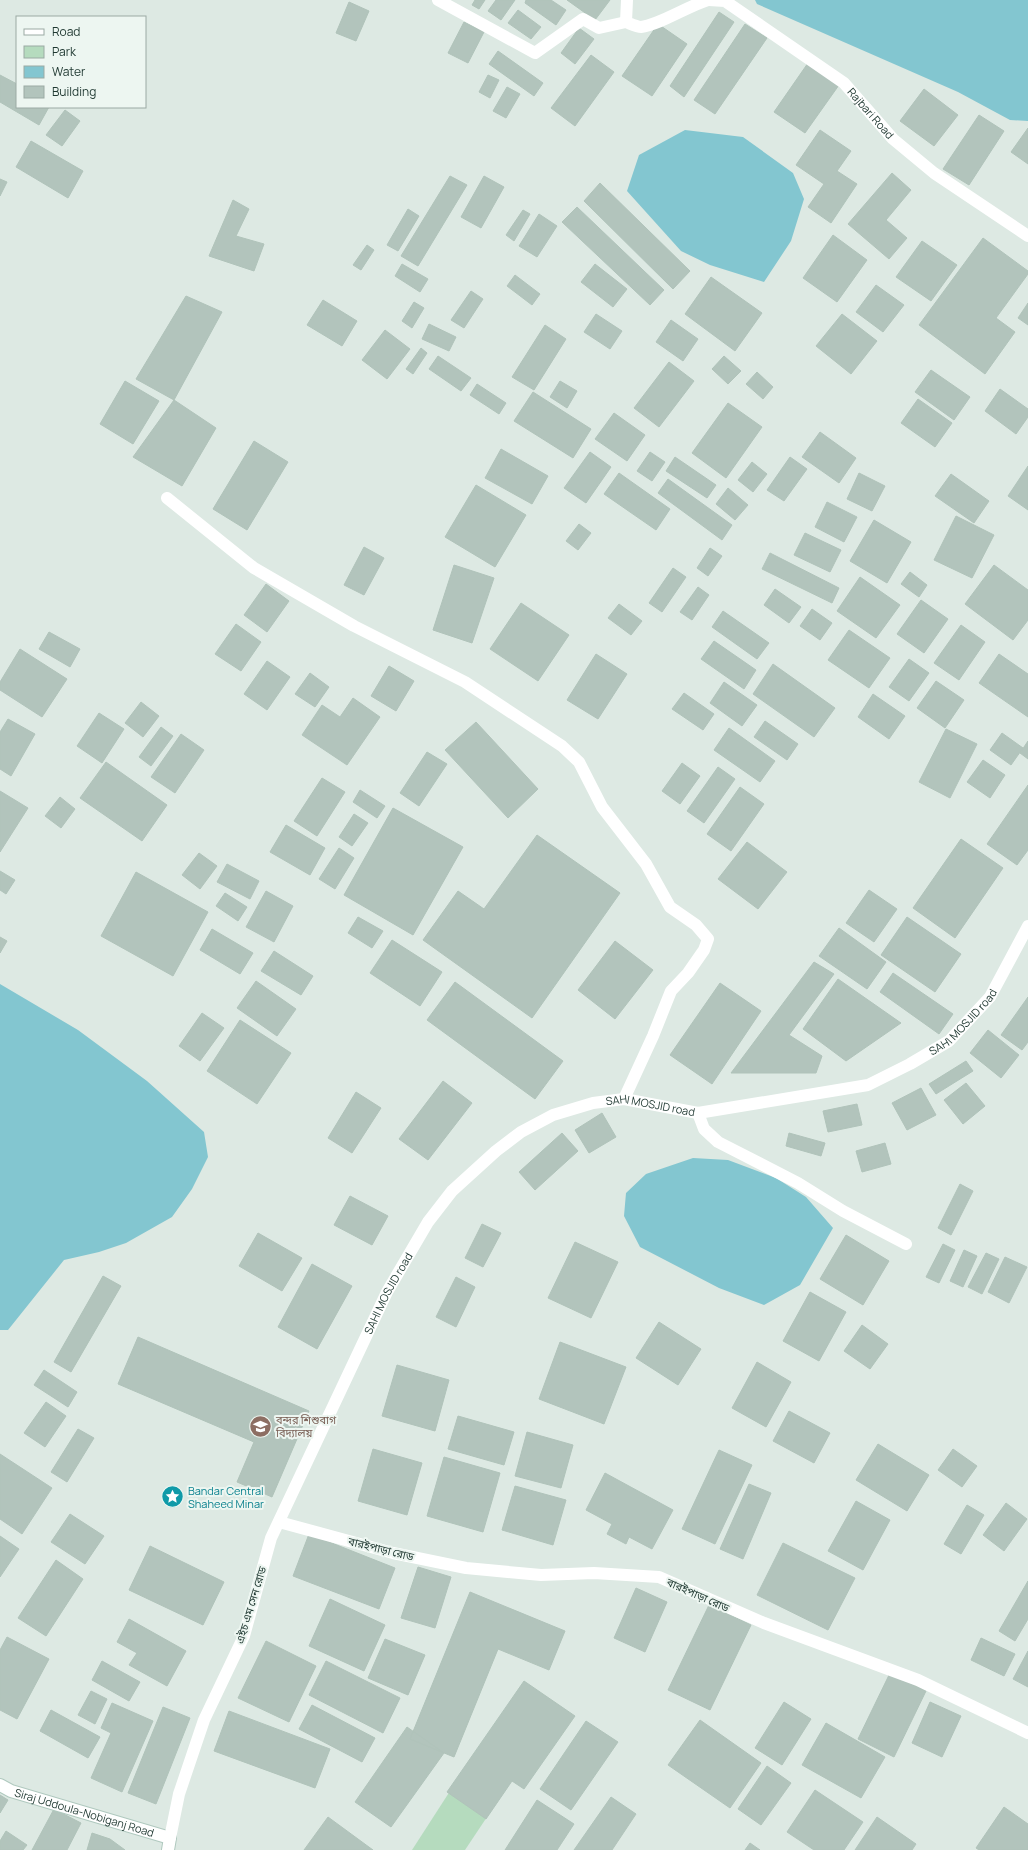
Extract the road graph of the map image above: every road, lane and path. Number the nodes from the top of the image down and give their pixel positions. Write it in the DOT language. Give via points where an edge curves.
graph roads {
  1 [pos="438,0"];
  2 [pos="627,0"];
  3 [pos="708,0"];
  4 [pos="626,22"];
  5 [pos="1028,236"];
  6 [pos="167,498"];
  7 [pos="1028,926"];
  8 [pos="624,1099"];
  9 [pos="698,1113"];
  10 [pos="906,1244"];
  11 [pos="341,1388"];
  12 [pos="279,1522"];
  13 [pos="1028,1733"];
  14 [pos="0,1785"];
  15 [pos="169,1844"];
  1 -- 4 [label="street" via="535,54 583,19 599,28"];
  2 -- 4 [label="street"];
  3 -- 4 [label="street, Rajbari Road" via="640,27"];
  3 -- 5 [label="street, Rajbari Road" via="725,1 844,82 893,139 934,173"];
  6 -- 8 [label="street" via="254,568 354,626 465,682 562,746 579,762 602,807 646,864 670,907 696,925 708,939 704,950 688,973 671,991"];
  7 -- 9 [label="street, SAHI MOSJID road" via="990,998 949,1041 910,1064 868,1084"];
  8 -- 9 [label="street, SAHI MOSJID road"];
  8 -- 11 [label="street, SAHI MOSJID road" via="593,1103 553,1115 521,1132 452,1191 428,1222 387,1292"];
  9 -- 10 [label="street" via="704,1129 718,1142 798,1183 843,1211"];
  11 -- 12 [label="street, এইচ এম সেন রোড"];
  12 -- 13 [label="street, বারইপাড়া রোড" via="466,1568 540,1575 594,1573 659,1577 764,1623 918,1680"];
  12 -- 15 [label="street, এইচ এম সেন রোড" via="271,1538 244,1636 204,1720 179,1794"];
  14 -- 15 [label="street, Siraj Uddoula-Nobiganj Road" via="11,1791"];
}
